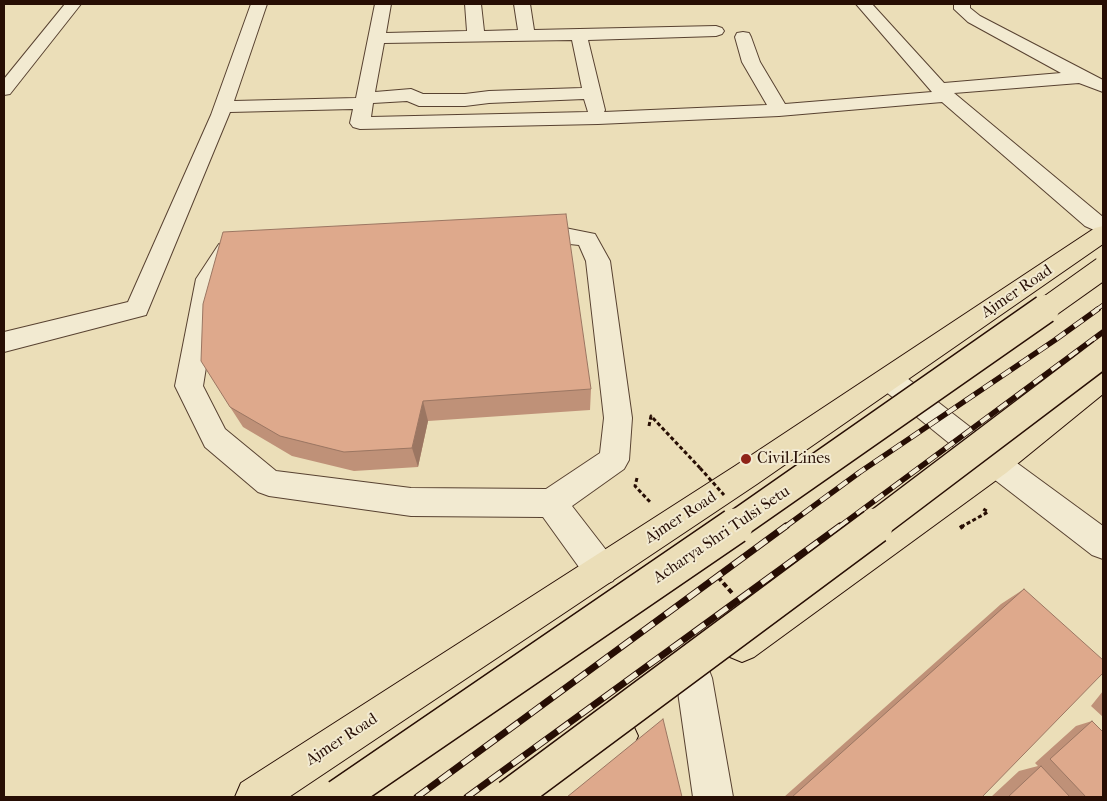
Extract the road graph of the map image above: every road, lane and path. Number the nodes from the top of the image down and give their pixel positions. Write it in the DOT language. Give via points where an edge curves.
graph roads {
  1 [pos="73,4"];
  2 [pos="259,4"];
  3 [pos="383,4"];
  4 [pos="473,4"];
  5 [pos="522,4"];
  6 [pos="864,4"];
  7 [pos="962,4"];
  8 [pos="716,31"];
  9 [pos="527,35"];
  10 [pos="579,35"];
  11 [pos="476,36"];
  12 [pos="743,37"];
  13 [pos="376,38"];
  14 [pos="1081,77"];
  15 [pos="1103,87"];
  16 [pos="4,90"];
  17 [pos="943,92"];
  18 [pos="592,93"];
  19 [pos="364,100"];
  20 [pos="223,107"];
  21 [pos="779,110"];
  22 [pos="598,118"];
  23 [pos="1103,227"];
  24 [pos="1103,233"];
  25 [pos="511,234"];
  26 [pos="256,246"];
  27 [pos="1103,268"];
  28 [pos="4,342"];
  29 [pos="1103,353"];
  30 [pos="889,379"];
  31 [pos="1103,379"];
  32 [pos="648,433"];
  33 [pos="996,464"];
  34 [pos="638,477"];
  35 [pos="551,502"];
  36 [pos="731,502"];
  37 [pos="670,524"];
  38 [pos="1103,544"];
  39 [pos="601,570"];
  40 [pos="694,678"];
  41 [pos="255,797"];
  42 [pos="339,797"];
  43 [pos="510,797"];
  44 [pos="542,797"];
  45 [pos="713,797"];
  1 -- 16 [label="street"];
  2 -- 20 [label="street"];
  3 -- 13 [label="street"];
  4 -- 11 [label="street"];
  5 -- 9 [label="street"];
  6 -- 17 [label="street"];
  7 -- 14 [label="street" via="962,9 974,19"];
  8 -- 10 [label="street"];
  9 -- 10 [label="street"];
  9 -- 11 [label="street"];
  10 -- 18 [label="street"];
  11 -- 13 [label="street"];
  12 -- 21 [label="street" via="751,62"];
  13 -- 19 [label="street"];
  14 -- 15 [label="street"];
  14 -- 17 [label="street"];
  17 -- 21 [label="street"];
  17 -- 23 [label="street"];
  18 -- 19 [label="street" via="489,96 465,100 419,100 411,95"];
  18 -- 22 [label="street"];
  19 -- 20 [label="street"];
  19 -- 22 [label="street" via="360,123"];
  20 -- 28 [label="street" via="137,309"];
  21 -- 22 [label="street"];
  24 -- 30 [label="highway, Ajmer Road"];
  25 -- 35 [label="street" via="565,234 587,239 598,261 618,418 614,460"];
  26 -- 35 [label="street" via="227,250 208,279 189,386 215,438 269,483 411,502"];
  27 -- 42 [label="highway, Acharya Shri Tulsi Setu, bridge" via="769,503"];
  29 -- 43 [label="highway, bridge"];
  30 -- 33 [label="street"];
  30 -- 37 [label="highway, Ajmer Road"];
  31 -- 33 [label="highway"];
  32 -- 36 [label="path, bridge" via="652,416"];
  33 -- 38 [label="street"];
  33 -- 40 [label="highway"];
  34 -- 37 [label="path" via="636,486"];
  35 -- 39 [label="street"];
  37 -- 39 [label="highway, Ajmer Road"];
  39 -- 41 [label="highway, Ajmer Road"];
  40 -- 44 [label="highway"];
  40 -- 45 [label="street"];
}
